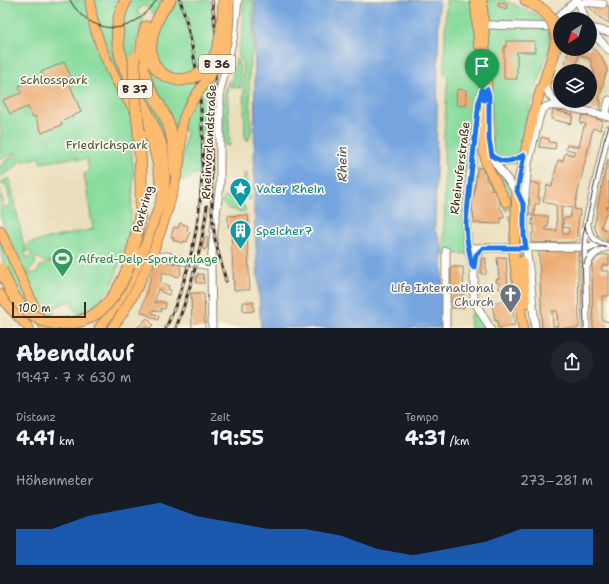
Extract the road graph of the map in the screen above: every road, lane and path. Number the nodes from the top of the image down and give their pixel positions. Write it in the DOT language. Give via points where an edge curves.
graph roads {
  1 [pos="90,0"];
  2 [pos="126,0"];
  3 [pos="162,0"];
  4 [pos="170,0"];
  5 [pos="224,0"];
  6 [pos="229,0"];
  7 [pos="238,0"];
  8 [pos="475,0"];
  9 [pos="482,0"];
  10 [pos="526,0"];
  11 [pos="580,1"];
  12 [pos="603,4"];
  13 [pos="583,12"];
  14 [pos="152,21"];
  15 [pos="488,24"];
  16 [pos="547,26"];
  17 [pos="553,26"];
  18 [pos="597,30"];
  19 [pos="609,32"];
  20 [pos="597,37"];
  21 [pos="609,50"];
  22 [pos="545,81"];
  23 [pos="485,89"];
  24 [pos="553,100"];
  25 [pos="609,100"];
  26 [pos="553,106"];
  27 [pos="569,108"];
  28 [pos="537,113"];
  29 [pos="606,115"];
  30 [pos="609,129"];
  31 [pos="524,155"];
  32 [pos="492,156"];
  33 [pos="167,181"];
  34 [pos="517,191"];
  35 [pos="506,202"];
  36 [pos="524,206"];
  37 [pos="586,223"];
  38 [pos="0,230"];
  39 [pos="156,243"];
  40 [pos="608,247"];
  41 [pos="469,248"];
  42 [pos="483,248"];
  43 [pos="515,248"];
  44 [pos="526,248"];
  45 [pos="584,248"];
  46 [pos="446,252"];
  47 [pos="168,256"];
  48 [pos="150,258"];
  49 [pos="522,261"];
  50 [pos="211,266"];
  51 [pos="1,267"];
  52 [pos="474,268"];
  53 [pos="584,273"];
  54 [pos="142,277"];
  55 [pos="142,291"];
  56 [pos="0,294"];
  57 [pos="30,297"];
  58 [pos="9,307"];
  59 [pos="125,322"];
  60 [pos="101,325"];
  61 [pos="28,328"];
  62 [pos="45,328"];
  63 [pos="93,328"];
  64 [pos="114,328"];
  65 [pos="212,328"];
  66 [pos="446,328"];
  67 [pos="490,328"];
  68 [pos="523,328"];
  69 [pos="528,328"];
  70 [pos="535,328"];
  71 [pos="586,328"];
  1 -- 33 [label="main road" via="93,24 99,41 123,92 149,134"];
  2 -- 33 [label="highway, Parkring / B 37" via="117,24 118,47 123,65 157,132"];
  3 -- 14 [label="highway, B 37"];
  4 -- 14 [label="highway"];
  5 -- 14 [label="highway, B 36, bridge" via="221,40 214,57 204,70 192,78 180,80 166,76 152,61"];
  6 -- 33 [label="main road, B 36, bridge" via="228,28 223,51 214,69 191,101 183,120 179,164"];
  7 -- 50 [label="street, Rheinvorlandstraße" via="234,35 220,91 220,179"];
  8 -- 23 [label="main road, Rheinuferstraße"];
  9 -- 23 [label="main road, Rheinuferstraße"];
  10 -- 22 [label="highway, bridge" via="544,11 553,22 557,38"];
  11 -- 12 [label="street"];
  11 -- 13 [label="street"];
  11 -- 16 [label="street"];
  14 -- 33 [label="highway" via="142,52 144,73 169,126 175,151"];
  14 -- 51 [label="highway, B 37, bridge" via="139,40 134,58 141,208 126,274 118,290 99,313 86,320 60,324 48,322 32,314 18,302 6,282"];
  15 -- 16 [label="street"];
  16 -- 17 [label="street"];
  18 -- 19 [label="street"];
  20 -- 21 [label="street"];
  22 -- 24 [label="street"];
  22 -- 28 [label="main road" via="541,88"];
  23 -- 32 [label="street, Rheinuferstraße" via="489,95"];
  23 -- 35 [label="main road, Rheinuferstraße" via="484,155"];
  23 -- 41 [label="street, Rheinuferstraße" via="479,100 466,222"];
  25 -- 29 [label="street"];
  26 -- 28 [label="street" via="547,106"];
  27 -- 29 [label="street"];
  28 -- 31 [label="main road"];
  28 -- 36 [label="street"];
  30 -- 37 [label="street"];
  31 -- 32 [label="street" via="508,162"];
  31 -- 34 [label="main road"];
  32 -- 34 [label="street"];
  33 -- 39 [label="main road, Parkring / B 36"];
  33 -- 60 [label="main road, Parkring / B 37" via="135,272"];
  34 -- 36 [label="street"];
  34 -- 43 [label="main road"];
  36 -- 44 [label="street"];
  37 -- 40 [label="street" via="591,237"];
  37 -- 45 [label="street"];
  38 -- 57 [label="main road"];
  39 -- 47 [label="street"];
  39 -- 48 [label="main road, Parkring / B 36"];
  40 -- 45 [label="street"];
  40 -- 53 [label="street" via="590,257"];
  41 -- 42 [label="street"];
  41 -- 52 [label="street, Rheinuferstraße"];
  42 -- 43 [label="street"];
  42 -- 52 [label="street" via="476,255"];
  43 -- 44 [label="street"];
  43 -- 68 [label="main road" via="516,280"];
  44 -- 45 [label="street"];
  44 -- 70 [label="street"];
  45 -- 53 [label="street"];
  46 -- 66 [label="street"];
  47 -- 48 [label="street"];
  47 -- 50 [label="street"];
  48 -- 54 [label="main road, Parkring / B 36"];
  49 -- 69 [label="main road"];
  50 -- 65 [label="street, Rheinvorlandstraße"];
  52 -- 67 [label="street" via="474,300"];
  53 -- 71 [label="street"];
  54 -- 55 [label="main road"];
  54 -- 64 [label="main road, Parkring / B 36"];
  56 -- 58 [label="main road"];
  57 -- 58 [label="main road" via="23,307"];
  57 -- 62 [label="main road"];
  58 -- 61 [label="main road"];
  59 -- 64 [label="main road"];
  60 -- 63 [label="main road, B 37"];
}
